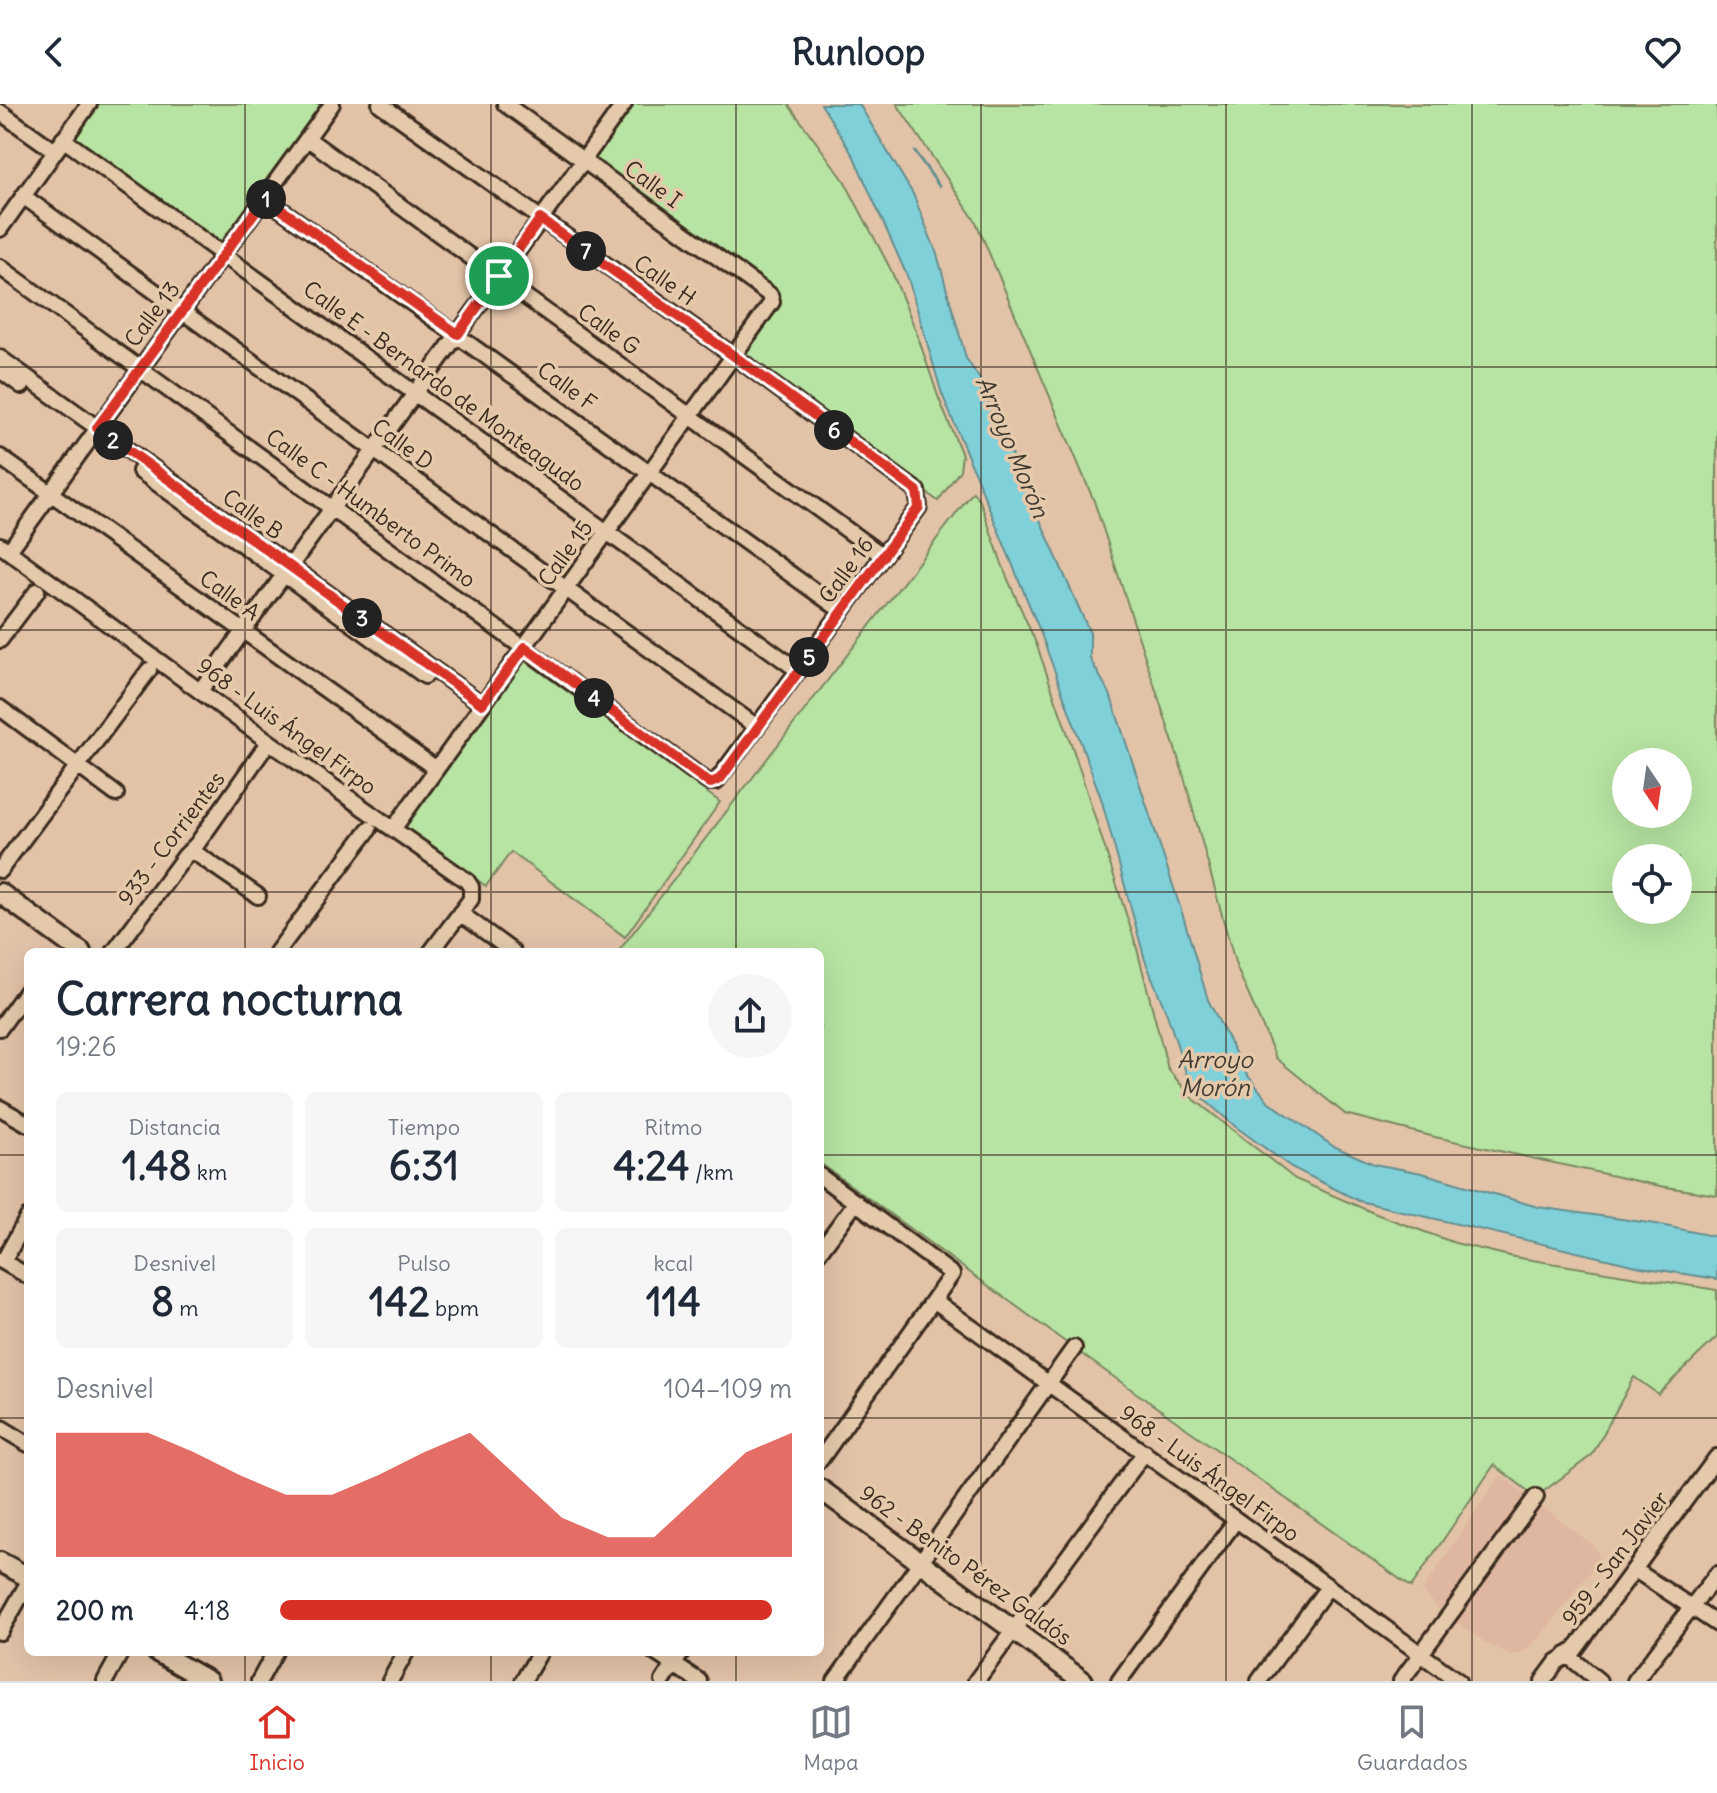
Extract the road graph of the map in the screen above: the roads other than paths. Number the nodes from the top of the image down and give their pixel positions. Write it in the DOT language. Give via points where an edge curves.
graph roads {
  1 [pos="80,104"];
  2 [pos="89,104"];
  3 [pos="332,104"];
  4 [pos="380,104"];
  5 [pos="505,104"];
  6 [pos="624,104"];
  7 [pos="0,112"];
  8 [pos="308,139"];
  9 [pos="56,145"];
  10 [pos="582,160"];
  11 [pos="23,196"];
  12 [pos="265,198"];
  13 [pos="5,207"];
  14 [pos="540,219"];
  15 [pos="0,229"];
  16 [pos="224,254"];
  17 [pos="0,267"];
  18 [pos="499,276"];
  19 [pos="772,302"];
  20 [pos="181,312"];
  21 [pos="458,334"];
  22 [pos="734,356"];
  23 [pos="0,358"];
  24 [pos="140,368"];
  25 [pos="0,370"];
  26 [pos="415,392"];
  27 [pos="691,415"];
  28 [pos="95,432"];
  29 [pos="375,451"];
  30 [pos="0,457"];
  31 [pos="649,473"];
  32 [pos="51,494"];
  33 [pos="919,496"];
  34 [pos="333,509"];
  35 [pos="607,532"];
  36 [pos="4,548"];
  37 [pos="883,556"];
  38 [pos="287,571"];
  39 [pos="566,590"];
  40 [pos="37,591"];
  41 [pos="842,611"];
  42 [pos="243,632"];
  43 [pos="0,640"];
  44 [pos="525,647"];
  45 [pos="149,670"];
  46 [pos="799,671"];
  47 [pos="200,691"];
  48 [pos="0,708"];
  49 [pos="479,708"];
  50 [pos="757,727"];
  51 [pos="263,750"];
  52 [pos="77,766"];
  53 [pos="435,768"];
  54 [pos="716,782"];
  55 [pos="116,794"];
  56 [pos="394,828"];
  57 [pos="369,829"];
  58 [pos="191,850"];
  59 [pos="0,870"];
  60 [pos="0,893"];
  61 [pos="258,896"];
  62 [pos="460,913"];
  63 [pos="58,945"];
  64 [pos="117,948"];
  65 [pos="280,948"];
  66 [pos="434,948"];
  67 [pos="508,948"];
  68 [pos="24,995"];
  69 [pos="0,1028"];
  70 [pos="0,1108"];
  71 [pos="24,1122"];
  72 [pos="824,1179"];
  73 [pos="856,1202"];
  74 [pos="24,1224"];
  75 [pos="824,1246"];
  76 [pos="2,1261"];
  77 [pos="24,1274"];
  78 [pos="935,1301"];
  79 [pos="1074,1348"];
  80 [pos="1049,1383"];
  81 [pos="0,1427"];
  82 [pos="24,1442"];
  83 [pos="1145,1452"];
  84 [pos="824,1454"];
  85 [pos="1717,1457"];
  86 [pos="824,1492"];
  87 [pos="1536,1497"];
  88 [pos="1236,1520"];
  89 [pos="0,1562"];
  90 [pos="921,1563"];
  91 [pos="1635,1570"];
  92 [pos="1717,1574"];
  93 [pos="24,1577"];
  94 [pos="24,1587"];
  95 [pos="1328,1587"];
  96 [pos="1694,1607"];
  97 [pos="1717,1624"];
  98 [pos="1013,1630"];
  99 [pos="0,1632"];
  100 [pos="1420,1654"];
  101 [pos="1567,1655"];
  102 [pos="119,1656"];
  103 [pos="164,1656"];
  104 [pos="273,1656"];
  105 [pos="404,1656"];
  106 [pos="538,1656"];
  107 [pos="678,1658"];
  108 [pos="105,1681"];
  109 [pos="208,1681"];
  110 [pos="259,1681"];
  111 [pos="390,1681"];
  112 [pos="523,1681"];
  113 [pos="663,1681"];
  114 [pos="699,1681"];
  115 [pos="835,1681"];
  116 [pos="976,1681"];
  117 [pos="1083,1681"];
  118 [pos="1119,1681"];
  119 [pos="1259,1681"];
  120 [pos="1401,1681"];
  121 [pos="1458,1681"];
  122 [pos="1543,1681"];
  123 [pos="1599,1681"];
  124 [pos="1635,1681"];
  1 -- 9 [label="street"];
  2 -- 9 [label="street"];
  3 -- 8 [label="street, Calle 13"];
  4 -- 14 [label="street, Calle H"];
  5 -- 10 [label="street, Calle I"];
  6 -- 10 [label="street"];
  7 -- 9 [label="street, Calle E - Bernardo de Monteagudo"];
  8 -- 12 [label="street, Calle 13"];
  8 -- 18 [label="street, Calle G"];
  9 -- 11 [label="street"];
  9 -- 13 [label="street"];
  9 -- 16 [label="street, Calle E - Bernardo de Monteagudo"];
  10 -- 14 [label="street"];
  10 -- 19 [label="street, Calle I" via="770,295"];
  11 -- 13 [label="street"];
  11 -- 20 [label="street, Calle D"];
  12 -- 16 [label="street, Calle 13"];
  12 -- 21 [label="street, Calle F"];
  13 -- 15 [label="street"];
  14 -- 18 [label="street"];
  14 -- 22 [label="street, Calle H"];
  16 -- 20 [label="street, Calle 13"];
  16 -- 26 [label="street, Calle E - Bernardo de Monteagudo"];
  17 -- 24 [label="street, Calle C - Humberto Primo"];
  18 -- 21 [label="street"];
  18 -- 27 [label="street, Calle G"];
  19 -- 22 [label="street, Calle 15"];
  20 -- 24 [label="street, Calle 13"];
  20 -- 29 [label="street, Calle D"];
  21 -- 26 [label="street"];
  21 -- 31 [label="street, Calle F"];
  22 -- 27 [label="street, Calle 15"];
  22 -- 33 [label="street, Calle H"];
  23 -- 28 [label="street, Calle B"];
  24 -- 28 [label="street, Calle 13"];
  24 -- 34 [label="street, Calle C - Humberto Primo"];
  25 -- 28 [label="street, Calle B"];
  26 -- 29 [label="street"];
  26 -- 35 [label="street, Calle E - Bernardo de Monteagudo"];
  27 -- 31 [label="street, Calle 15"];
  27 -- 37 [label="street, Calle G"];
  28 -- 32 [label="street, Calle 13"];
  28 -- 38 [label="street, Calle B"];
  29 -- 34 [label="street"];
  29 -- 39 [label="street, Calle D"];
  30 -- 32 [label="street, Calle A"];
  31 -- 35 [label="street, Calle 15"];
  31 -- 41 [label="street, Calle F"];
  32 -- 36 [label="street, Calle 13"];
  32 -- 42 [label="street, Calle A"];
  33 -- 37 [label="street, Calle 16" via="919,507"];
  34 -- 38 [label="street"];
  34 -- 44 [label="street, Calle C - Humberto Primo"];
  35 -- 39 [label="street, Calle 15"];
  35 -- 46 [label="street, Calle E - Bernardo de Monteagudo"];
  36 -- 47 [label="street, 968 - Luis Ángel Firpo"];
  37 -- 41 [label="street, Calle 16"];
  38 -- 42 [label="street"];
  38 -- 49 [label="street, Calle B"];
  39 -- 44 [label="street, Calle 15"];
  39 -- 50 [label="street, Calle D"];
  40 -- 43 [label="street"];
  41 -- 46 [label="street, Calle 16"];
  42 -- 47 [label="street"];
  42 -- 53 [label="street, Calle A"];
  44 -- 49 [label="street, Calle 15"];
  44 -- 54 [label="street, Calle C - Humberto Primo" via="708,782"];
  45 -- 52 [label="street"];
  46 -- 50 [label="street, Calle 16"];
  47 -- 56 [label="street, 968 - Luis Ángel Firpo"];
  48 -- 52 [label="street"];
  49 -- 53 [label="street, Calle 15"];
  50 -- 54 [label="street, Calle 16"];
  51 -- 58 [label="street, 933 - Corrientes"];
  52 -- 55 [label="street"];
  52 -- 59 [label="street"];
  53 -- 56 [label="street, Calle 15"];
  56 -- 62 [label="street, 968 - Luis Ángel Firpo" via="467,881 471,899"];
  57 -- 65 [label="street"];
  58 -- 61 [label="street"];
  58 -- 64 [label="street, 933 - Corrientes"];
  60 -- 63 [label="main road"];
  62 -- 66 [label="street"];
  62 -- 67 [label="street"];
  68 -- 69 [label="street"];
  70 -- 71 [label="street"];
  72 -- 73 [label="street"];
  73 -- 75 [label="street"];
  73 -- 78 [label="street" via="952,1274"];
  74 -- 76 [label="street"];
  76 -- 77 [label="street"];
  78 -- 80 [label="street, 968 - Luis Ángel Firpo"];
  78 -- 84 [label="street"];
  79 -- 80 [label="street"];
  80 -- 83 [label="street, 968 - Luis Ángel Firpo"];
  80 -- 90 [label="street"];
  81 -- 82 [label="street"];
  83 -- 88 [label="street, 968 - Luis Ángel Firpo"];
  83 -- 98 [label="street"];
  85 -- 91 [label="street, 959 - San Javier"];
  86 -- 90 [label="main road, 962 - Benito Pérez Galdós"];
  87 -- 100 [label="street"];
  88 -- 95 [label="street, 968 - Luis Ángel Firpo"];
  88 -- 118 [label="street"];
  89 -- 93 [label="main road"];
  90 -- 98 [label="main road, 962 - Benito Pérez Galdós"];
  90 -- 115 [label="street"];
  91 -- 96 [label="street"];
  91 -- 101 [label="street, 959 - San Javier"];
  92 -- 96 [label="street"];
  94 -- 99 [label="street"];
  95 -- 100 [label="street, 968 - Luis Ángel Firpo"];
  95 -- 119 [label="street"];
  96 -- 97 [label="street"];
  96 -- 124 [label="street"];
  98 -- 116 [label="street"];
  98 -- 117 [label="main road, 962 - Benito Pérez Galdós"];
  100 -- 120 [label="street"];
  100 -- 121 [label="street, 968 - Luis Ángel Firpo"];
  101 -- 122 [label="street, 959 - San Javier"];
  101 -- 123 [label="street"];
  102 -- 108 [label="street"];
  103 -- 109 [label="main road"];
  104 -- 110 [label="street"];
  105 -- 111 [label="street"];
  106 -- 112 [label="street"];
  107 -- 113 [label="street"];
  107 -- 114 [label="street"];
}
